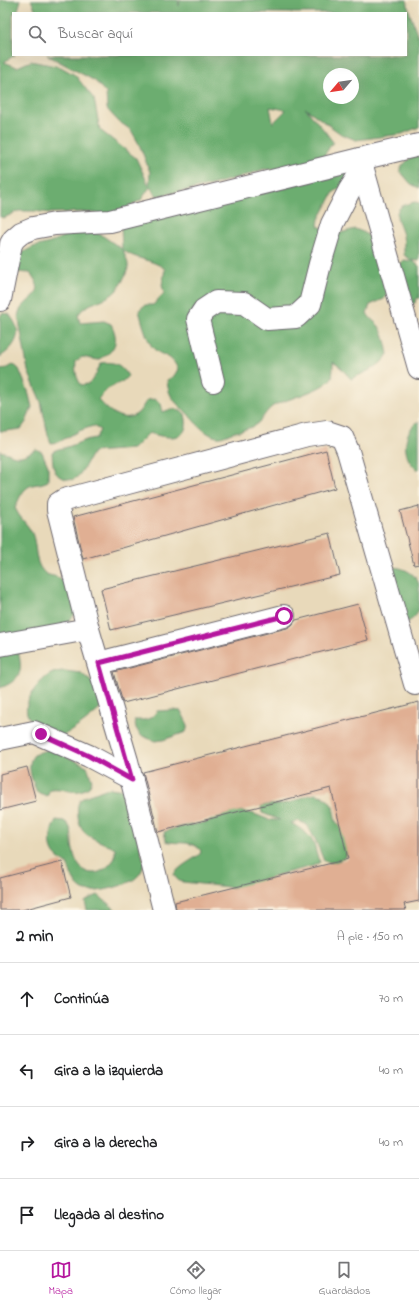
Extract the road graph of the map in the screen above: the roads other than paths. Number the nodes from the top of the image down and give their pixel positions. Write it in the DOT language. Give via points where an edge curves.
graph roads {
  1 [pos="419,144"];
  2 [pos="362,164"];
  3 [pos="0,230"];
  4 [pos="21,233"];
  5 [pos="0,300"];
  6 [pos="419,368"];
  7 [pos="213,381"];
  8 [pos="284,616"];
  9 [pos="88,629"];
  10 [pos="0,645"];
  11 [pos="99,663"];
  12 [pos="415,684"];
  13 [pos="0,739"];
  14 [pos="132,780"];
  15 [pos="161,909"];
  1 -- 2 [label="lane"];
  2 -- 4 [label="lane" via="110,221 55,224"];
  2 -- 6 [label="lane"];
  2 -- 7 [label="lane" via="332,224 310,304 296,318 267,318 244,303 216,302 204,310 198,319"];
  3 -- 4 [label="lane"];
  4 -- 5 [label="lane" via="11,244"];
  8 -- 11 [label="lane"];
  9 -- 10 [label="lane"];
  9 -- 11 [label="lane"];
  9 -- 12 [label="lane" via="58,504 64,500 307,435 327,432 342,438 348,451"];
  11 -- 14 [label="lane"];
  13 -- 14 [label="lane" via="34,732 89,756"];
  14 -- 15 [label="lane"];
}
